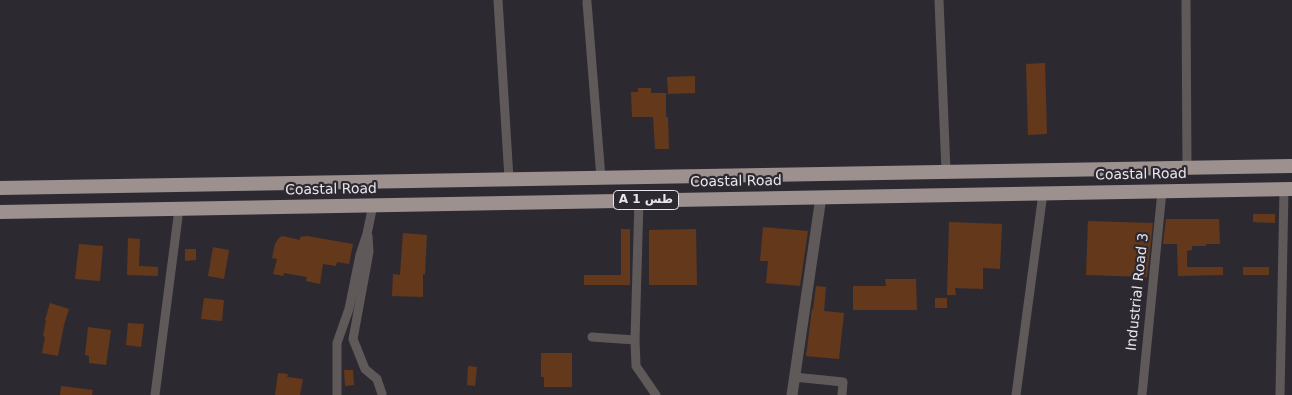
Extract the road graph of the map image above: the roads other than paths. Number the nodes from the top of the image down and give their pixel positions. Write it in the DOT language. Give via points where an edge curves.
graph roads {
  1 [pos="498,0"];
  2 [pos="939,0"];
  3 [pos="1186,0"];
  4 [pos="587,2"];
  5 [pos="1292,166"];
  6 [pos="1187,167"];
  7 [pos="946,172"];
  8 [pos="601,178"];
  9 [pos="510,179"];
  10 [pos="0,188"];
  11 [pos="1288,189"];
  12 [pos="1162,191"];
  13 [pos="1043,193"];
  14 [pos="821,196"];
  15 [pos="639,200"];
  16 [pos="373,205"];
  17 [pos="179,209"];
  18 [pos="0,212"];
  19 [pos="367,234"];
  20 [pos="592,337"];
  21 [pos="634,340"];
  22 [pos="794,377"];
  23 [pos="382,394"];
  24 [pos="155,395"];
  25 [pos="337,395"];
  26 [pos="656,395"];
  27 [pos="792,395"];
  28 [pos="842,395"];
  29 [pos="1016,395"];
  30 [pos="1142,395"];
  31 [pos="1280,395"];
  1 -- 9 [label="street"];
  2 -- 7 [label="street"];
  3 -- 6 [label="street"];
  4 -- 8 [label="street"];
  5 -- 6 [label="highway, Coastal Road / A 1 طس"];
  6 -- 7 [label="highway, Coastal Road / A 1 طس"];
  7 -- 8 [label="highway, Coastal Road / A 1 طس"];
  8 -- 9 [label="highway, Coastal Road / A 1 طس"];
  9 -- 10 [label="highway, Coastal Road / A 1 طس"];
  11 -- 12 [label="highway, Coastal Road / A 1 طس"];
  11 -- 31 [label="street"];
  12 -- 13 [label="highway, Coastal Road / A 1 طس"];
  12 -- 30 [label="street, Industrial Road 3"];
  13 -- 14 [label="highway, Coastal Road / A 1 طس"];
  13 -- 29 [label="street"];
  14 -- 15 [label="highway, Coastal Road / A 1 طس"];
  14 -- 22 [label="street"];
  15 -- 16 [label="highway, Coastal Road / A 1 طس"];
  15 -- 21 [label="street"];
  16 -- 17 [label="highway, Coastal Road / A 1 طس"];
  16 -- 19 [label="street"];
  17 -- 18 [label="highway, Coastal Road / A 1 طس"];
  17 -- 24 [label="street"];
  19 -- 23 [label="street" via="369,252 354,339 365,370 377,379"];
  19 -- 25 [label="street" via="349,309 337,343"];
  20 -- 21 [label="street"];
  21 -- 26 [label="street" via="636,366"];
  22 -- 27 [label="street"];
  22 -- 28 [label="street" via="843,382"];
}
